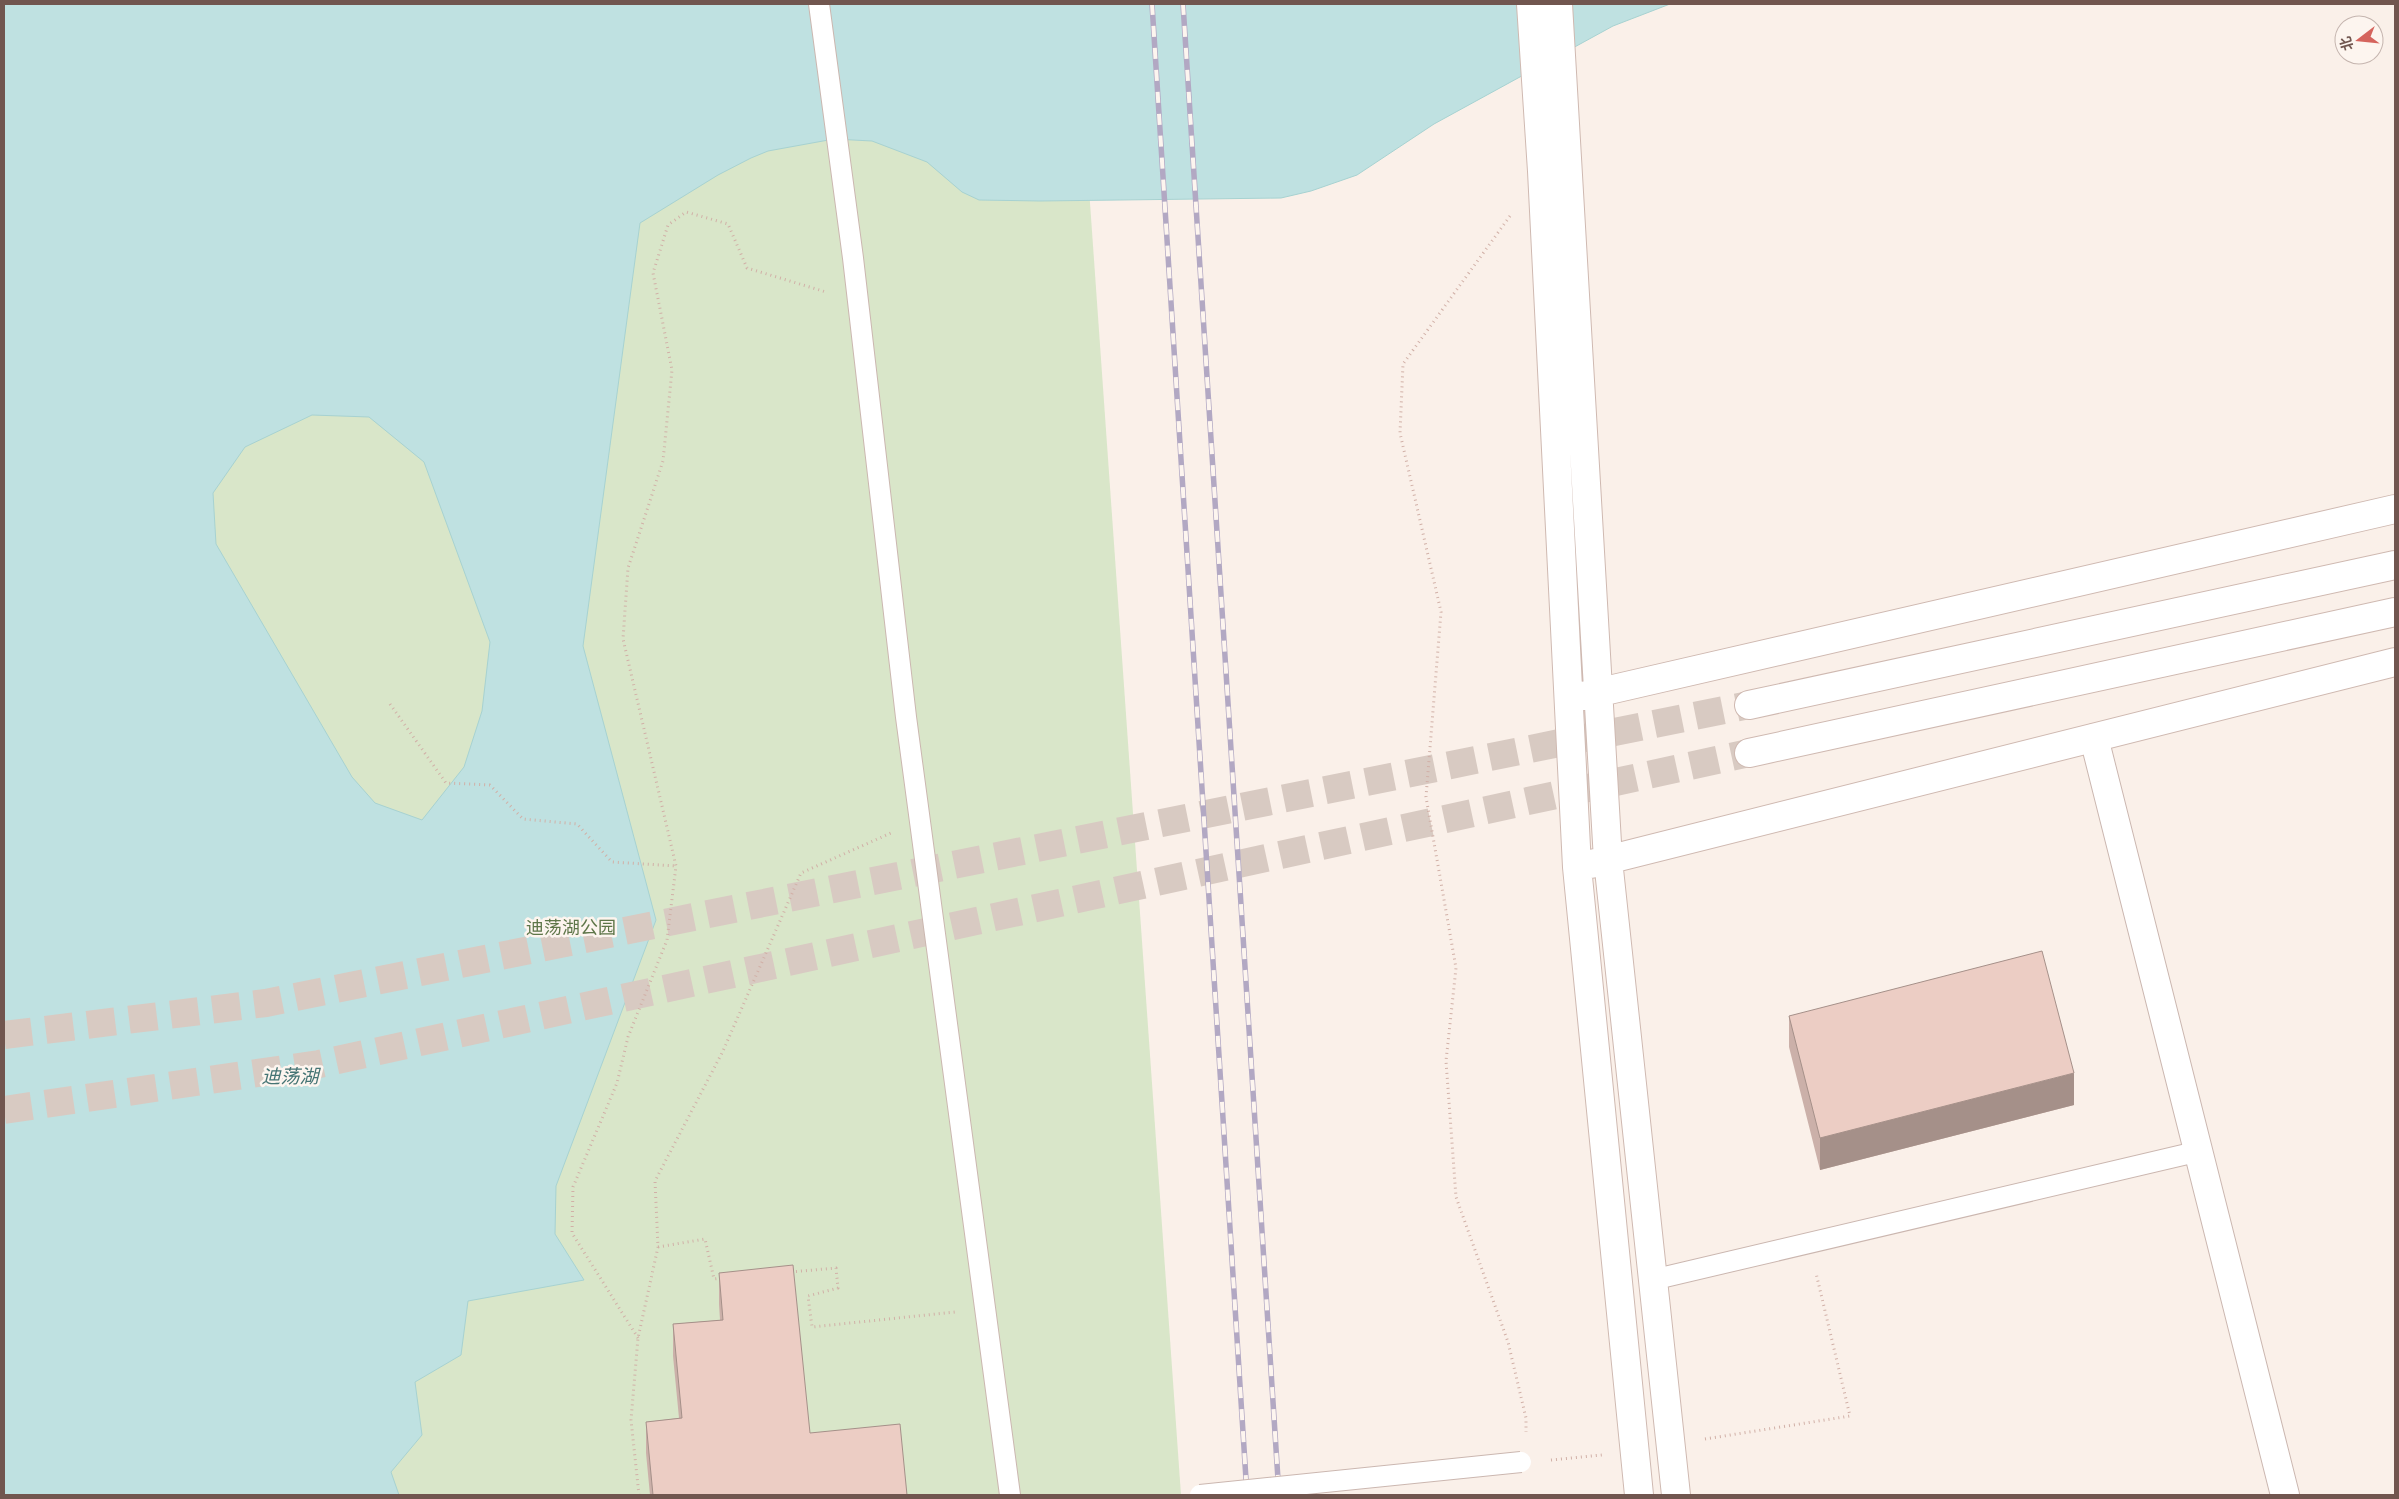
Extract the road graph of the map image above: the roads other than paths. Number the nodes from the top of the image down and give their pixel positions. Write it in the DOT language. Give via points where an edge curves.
graph roads {
  1 [pos="819,4"];
  2 [pos="1531,4"];
  3 [pos="1558,4"];
  4 [pos="2395,509"];
  5 [pos="2395,565"];
  6 [pos="2395,612"];
  7 [pos="2395,662"];
  8 [pos="1600,691"];
  9 [pos="1568,699"];
  10 [pos="1749,705"];
  11 [pos="2094,738"];
  12 [pos="1749,754"];
  13 [pos="1608,860"];
  14 [pos="1577,866"];
  15 [pos="2200,1151"];
  16 [pos="1652,1280"];
  17 [pos="1521,1462"];
  18 [pos="1010,1495"];
  19 [pos="1200,1495"];
  20 [pos="1639,1495"];
  21 [pos="1676,1495"];
  22 [pos="2285,1495"];
  1 -- 18 [label="lane" via="853,258 920,821"];
  2 -- 9 [label="main road"];
  3 -- 8 [label="main road"];
  4 -- 8 [label="main road"];
  5 -- 10 [label="main road"];
  6 -- 12 [label="main road"];
  7 -- 11 [label="main road"];
  8 -- 9 [label="main road"];
  8 -- 13 [label="main road"];
  9 -- 14 [label="main road"];
  11 -- 13 [label="main road"];
  11 -- 15 [label="main road"];
  13 -- 14 [label="main road"];
  13 -- 16 [label="main road"];
  14 -- 20 [label="main road"];
  15 -- 16 [label="lane"];
  15 -- 22 [label="main road"];
  16 -- 21 [label="main road"];
  17 -- 19 [label="lane, bridge"];
}
